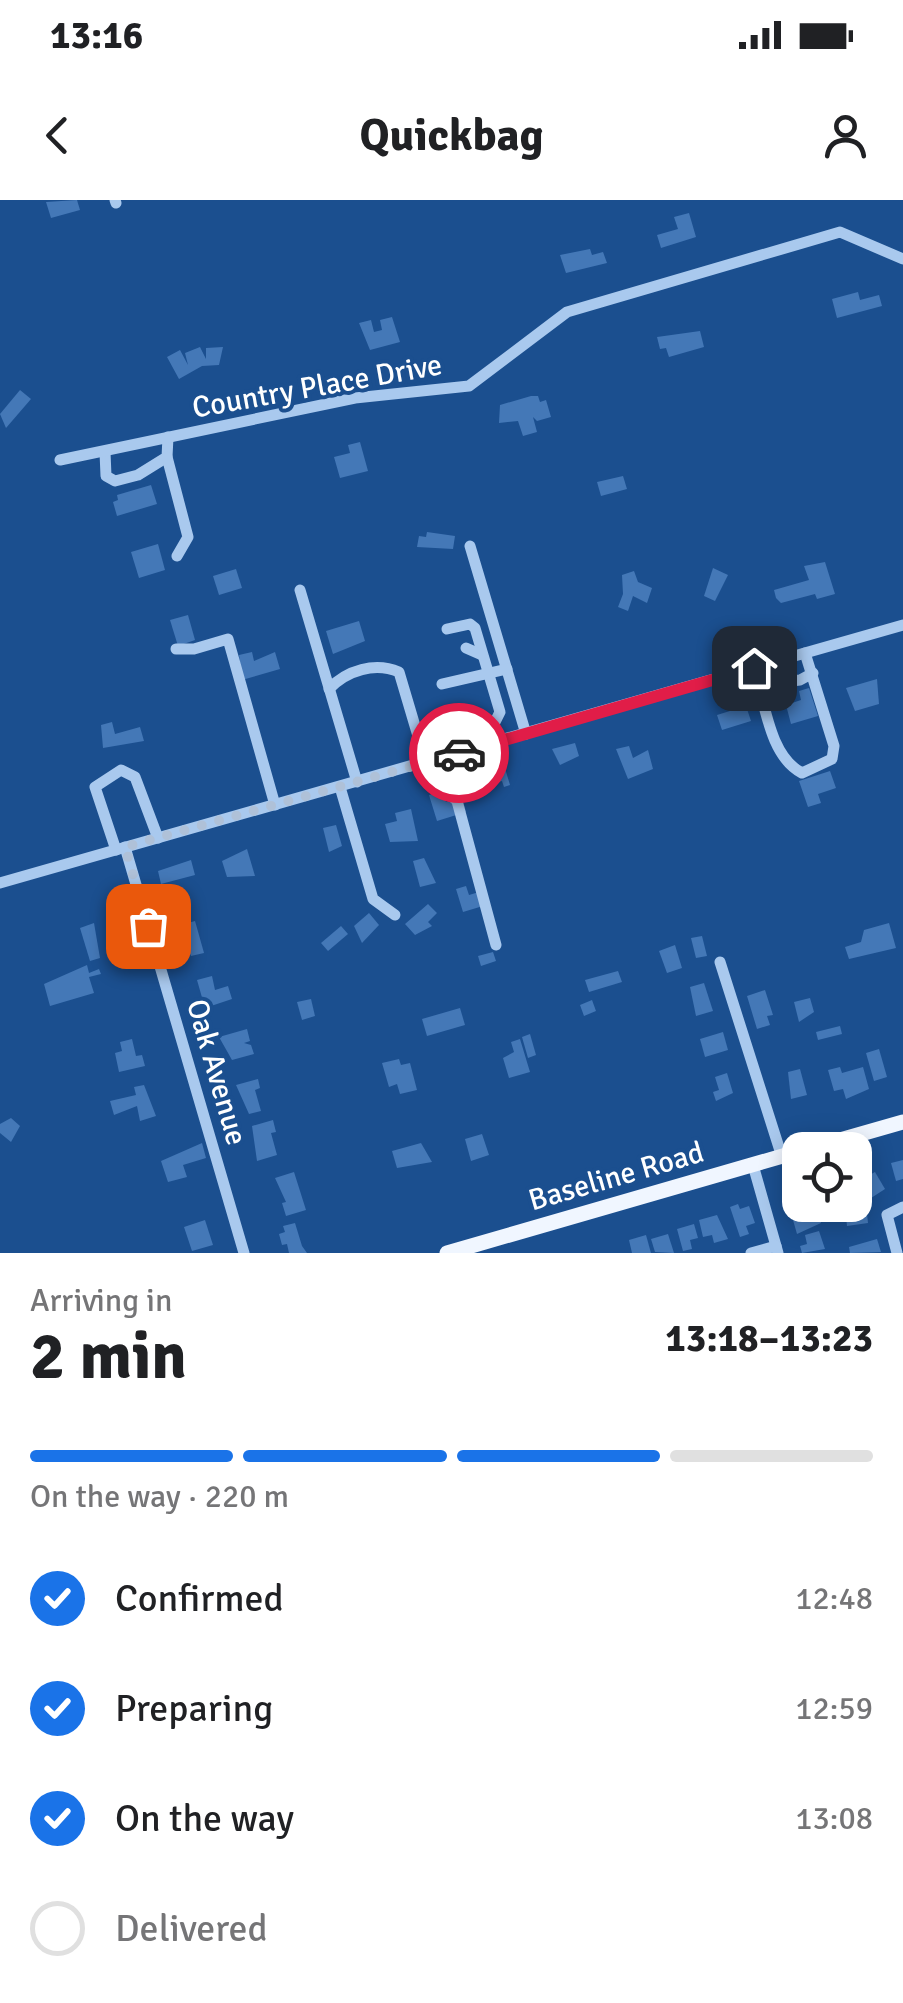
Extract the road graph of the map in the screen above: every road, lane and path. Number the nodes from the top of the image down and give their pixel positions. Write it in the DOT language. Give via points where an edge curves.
graph roads {
  1 [pos="903,258"];
  2 [pos="168,437"];
  3 [pos="104,452"];
  4 [pos="168,457"];
  5 [pos="60,460"];
  6 [pos="470,546"];
  7 [pos="178,556"];
  8 [pos="300,590"];
  9 [pos="903,625"];
  10 [pos="448,629"];
  11 [pos="466,648"];
  12 [pos="176,649"];
  13 [pos="482,654"];
  14 [pos="805,654"];
  15 [pos="754,668"];
  16 [pos="507,669"];
  17 [pos="487,674"];
  18 [pos="813,674"];
  19 [pos="442,684"];
  20 [pos="759,685"];
  21 [pos="330,690"];
  22 [pos="494,724"];
  23 [pos="526,734"];
  24 [pos="430,761"];
  25 [pos="356,782"];
  26 [pos="340,787"];
  27 [pos="275,805"];
  28 [pos="158,838"];
  29 [pos="120,848"];
  30 [pos="0,883"];
  31 [pos="395,915"];
  32 [pos="496,946"];
  33 [pos="720,962"];
  34 [pos="903,1122"];
  35 [pos="869,1132"];
  36 [pos="782,1156"];
  37 [pos="753,1165"];
  38 [pos="903,1207"];
  39 [pos="777,1249"];
  40 [pos="244,1253"];
  41 [pos="447,1253"];
  42 [pos="751,1253"];
  43 [pos="897,1253"];
  1 -- 2 [label="street, Country Place Drive" via="840,232 567,312 469,386 355,398"];
  2 -- 3 [label="street, Country Place Drive"];
  2 -- 4 [label="street"];
  3 -- 4 [label="street" via="106,476 115,481"];
  3 -- 5 [label="street, Country Place Drive"];
  4 -- 7 [label="street" via="188,537"];
  6 -- 16 [label="street"];
  8 -- 21 [label="street"];
  9 -- 14 [label="street"];
  10 -- 13 [label="street" via="470,624"];
  11 -- 13 [label="street"];
  12 -- 27 [label="street" via="228,639"];
  13 -- 17 [label="street"];
  14 -- 15 [label="street"];
  14 -- 18 [label="street"];
  15 -- 20 [label="street"];
  15 -- 23 [label="street"];
  16 -- 17 [label="street"];
  16 -- 23 [label="street"];
  17 -- 19 [label="street"];
  17 -- 22 [label="street" via="500,712"];
  18 -- 20 [label="street"];
  18 -- 20 [label="street" via="834,746 832,760 802,774 780,753"];
  21 -- 24 [label="street" via="340,677 382,665 399,672"];
  21 -- 25 [label="street"];
  23 -- 24 [label="street"];
  24 -- 25 [label="street"];
  24 -- 32 [label="street" via="456,802"];
  25 -- 26 [label="street"];
  26 -- 27 [label="street"];
  26 -- 31 [label="street" via="373,899"];
  27 -- 28 [label="street"];
  28 -- 29 [label="street"];
  28 -- 29 [label="street, Oak Avenue" via="135,777 120,770 95,787"];
  29 -- 30 [label="street"];
  29 -- 40 [label="street, Oak Avenue"];
  33 -- 36 [label="street"];
  34 -- 35 [label="main road, Baseline Road"];
  36 -- 37 [label="main road, Baseline Road"];
  37 -- 39 [label="street"];
  37 -- 41 [label="main road, Baseline Road"];
  38 -- 43 [label="street" via="887,1214"];
  39 -- 42 [label="street"];
}
